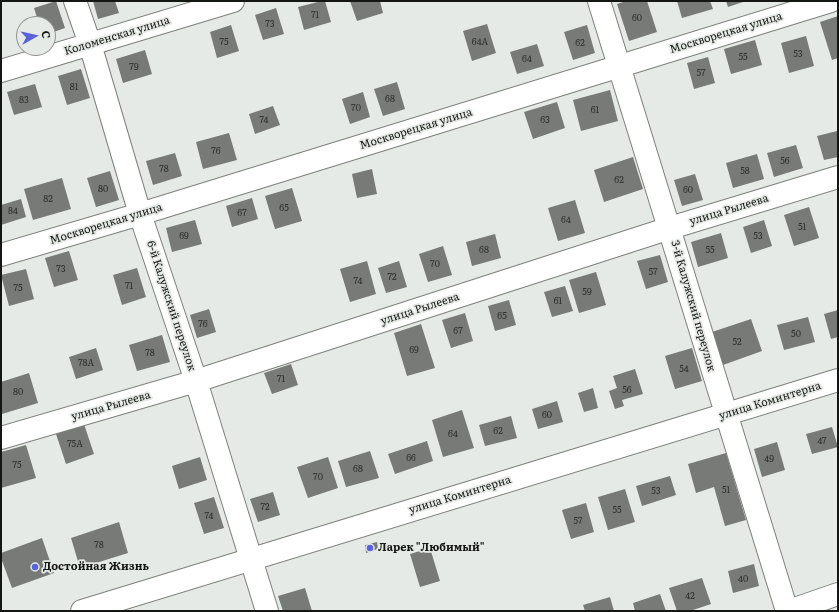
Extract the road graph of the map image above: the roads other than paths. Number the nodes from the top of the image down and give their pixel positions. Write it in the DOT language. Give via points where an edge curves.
graph roads {
  1 [pos="75,1"];
  2 [pos="232,1"];
  3 [pos="599,1"];
  4 [pos="831,1"];
  5 [pos="90,44"];
  6 [pos="618,66"];
  7 [pos="1,71"];
  8 [pos="838,177"];
  9 [pos="140,214"];
  10 [pos="670,228"];
  11 [pos="1,255"];
  12 [pos="838,380"];
  13 [pos="196,381"];
  14 [pos="725,415"];
  15 [pos="1,438"];
  16 [pos="251,559"];
  17 [pos="838,594"];
  18 [pos="82,611"];
  19 [pos="267,611"];
  20 [pos="788,611"];
  1 -- 5 [label="street, 6-й Калужский переулок"];
  2 -- 5 [label="street, Коломенская улица"];
  3 -- 6 [label="street, 3-й Калужский переулок"];
  4 -- 6 [label="street, Москворецкая улица"];
  5 -- 7 [label="street, Коломенская улица"];
  5 -- 9 [label="street, 6-й Калужский переулок"];
  6 -- 9 [label="street, Москворецкая улица"];
  6 -- 10 [label="street, 3-й Калужский переулок"];
  8 -- 10 [label="street, улица Рылеева"];
  9 -- 11 [label="street, Москворецкая улица"];
  9 -- 13 [label="street, 6-й Калужский переулок"];
  10 -- 13 [label="street, улица Рылеева"];
  10 -- 14 [label="street, 3-й Калужский переулок"];
  12 -- 14 [label="street, улица Коминтерна"];
  13 -- 15 [label="street, улица Рылеева"];
  13 -- 16 [label="street, 6-й Калужский переулок"];
  14 -- 16 [label="street, улица Коминтерна"];
  14 -- 20 [label="street, 3-й Калужский переулок"];
  16 -- 18 [label="street, улица Коминтерна"];
  16 -- 19 [label="street, 6-й Калужский переулок"];
  17 -- 20 [label="street"];
}
